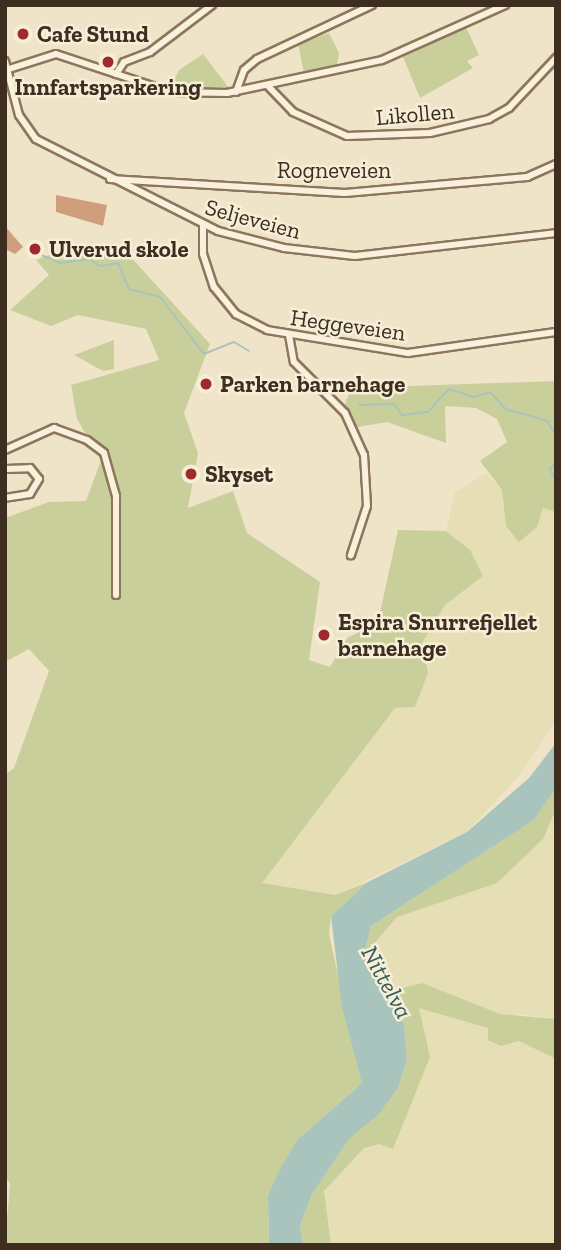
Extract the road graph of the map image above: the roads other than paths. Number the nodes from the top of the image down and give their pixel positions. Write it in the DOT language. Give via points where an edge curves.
graph roads {
  1 [pos="212,5"];
  2 [pos="372,5"];
  3 [pos="505,5"];
  4 [pos="556,58"];
  5 [pos="5,61"];
  6 [pos="9,69"];
  7 [pos="116,74"];
  8 [pos="268,86"];
  9 [pos="9,92"];
  10 [pos="236,92"];
  11 [pos="556,164"];
  12 [pos="110,179"];
  13 [pos="203,226"];
  14 [pos="556,233"];
  15 [pos="556,332"];
  16 [pos="289,335"];
  17 [pos="5,450"];
  18 [pos="5,469"];
  19 [pos="5,498"];
  20 [pos="351,555"];
  21 [pos="108,583"];
  22 [pos="117,583"];
  23 [pos="116,595"];
  1 -- 7 [label="street" via="150,52 124,62"];
  2 -- 10 [label="street" via="257,59 244,71"];
  3 -- 8 [label="street" via="382,60"];
  4 -- 8 [label="street, Likollen" via="509,108 461,128 430,133 347,136 293,112"];
  5 -- 6 [label="street"];
  6 -- 7 [label="street" via="56,54"];
  6 -- 9 [label="street, Seljeveien"];
  7 -- 10 [label="street" via="182,94"];
  8 -- 10 [label="street"];
  9 -- 12 [label="street, Seljeveien" via="21,120 36,139"];
  11 -- 12 [label="street, Rogneveien" via="527,177 345,193"];
  12 -- 13 [label="street, Seljeveien"];
  13 -- 14 [label="street, Seljeveien" via="284,248 355,256"];
  13 -- 16 [label="street, Heggeveien" via="207,270 225,302 252,324"];
  15 -- 16 [label="street, Heggeveien" via="408,353"];
  16 -- 20 [label="street" via="295,365 348,416 364,455 367,506"];
  17 -- 22 [label="street" via="54,428 104,453 116,496"];
  18 -- 19 [label="street" via="30,468 39,480 30,494"];
  21 -- 22 [label="street"];
  22 -- 23 [label="street"];
}
